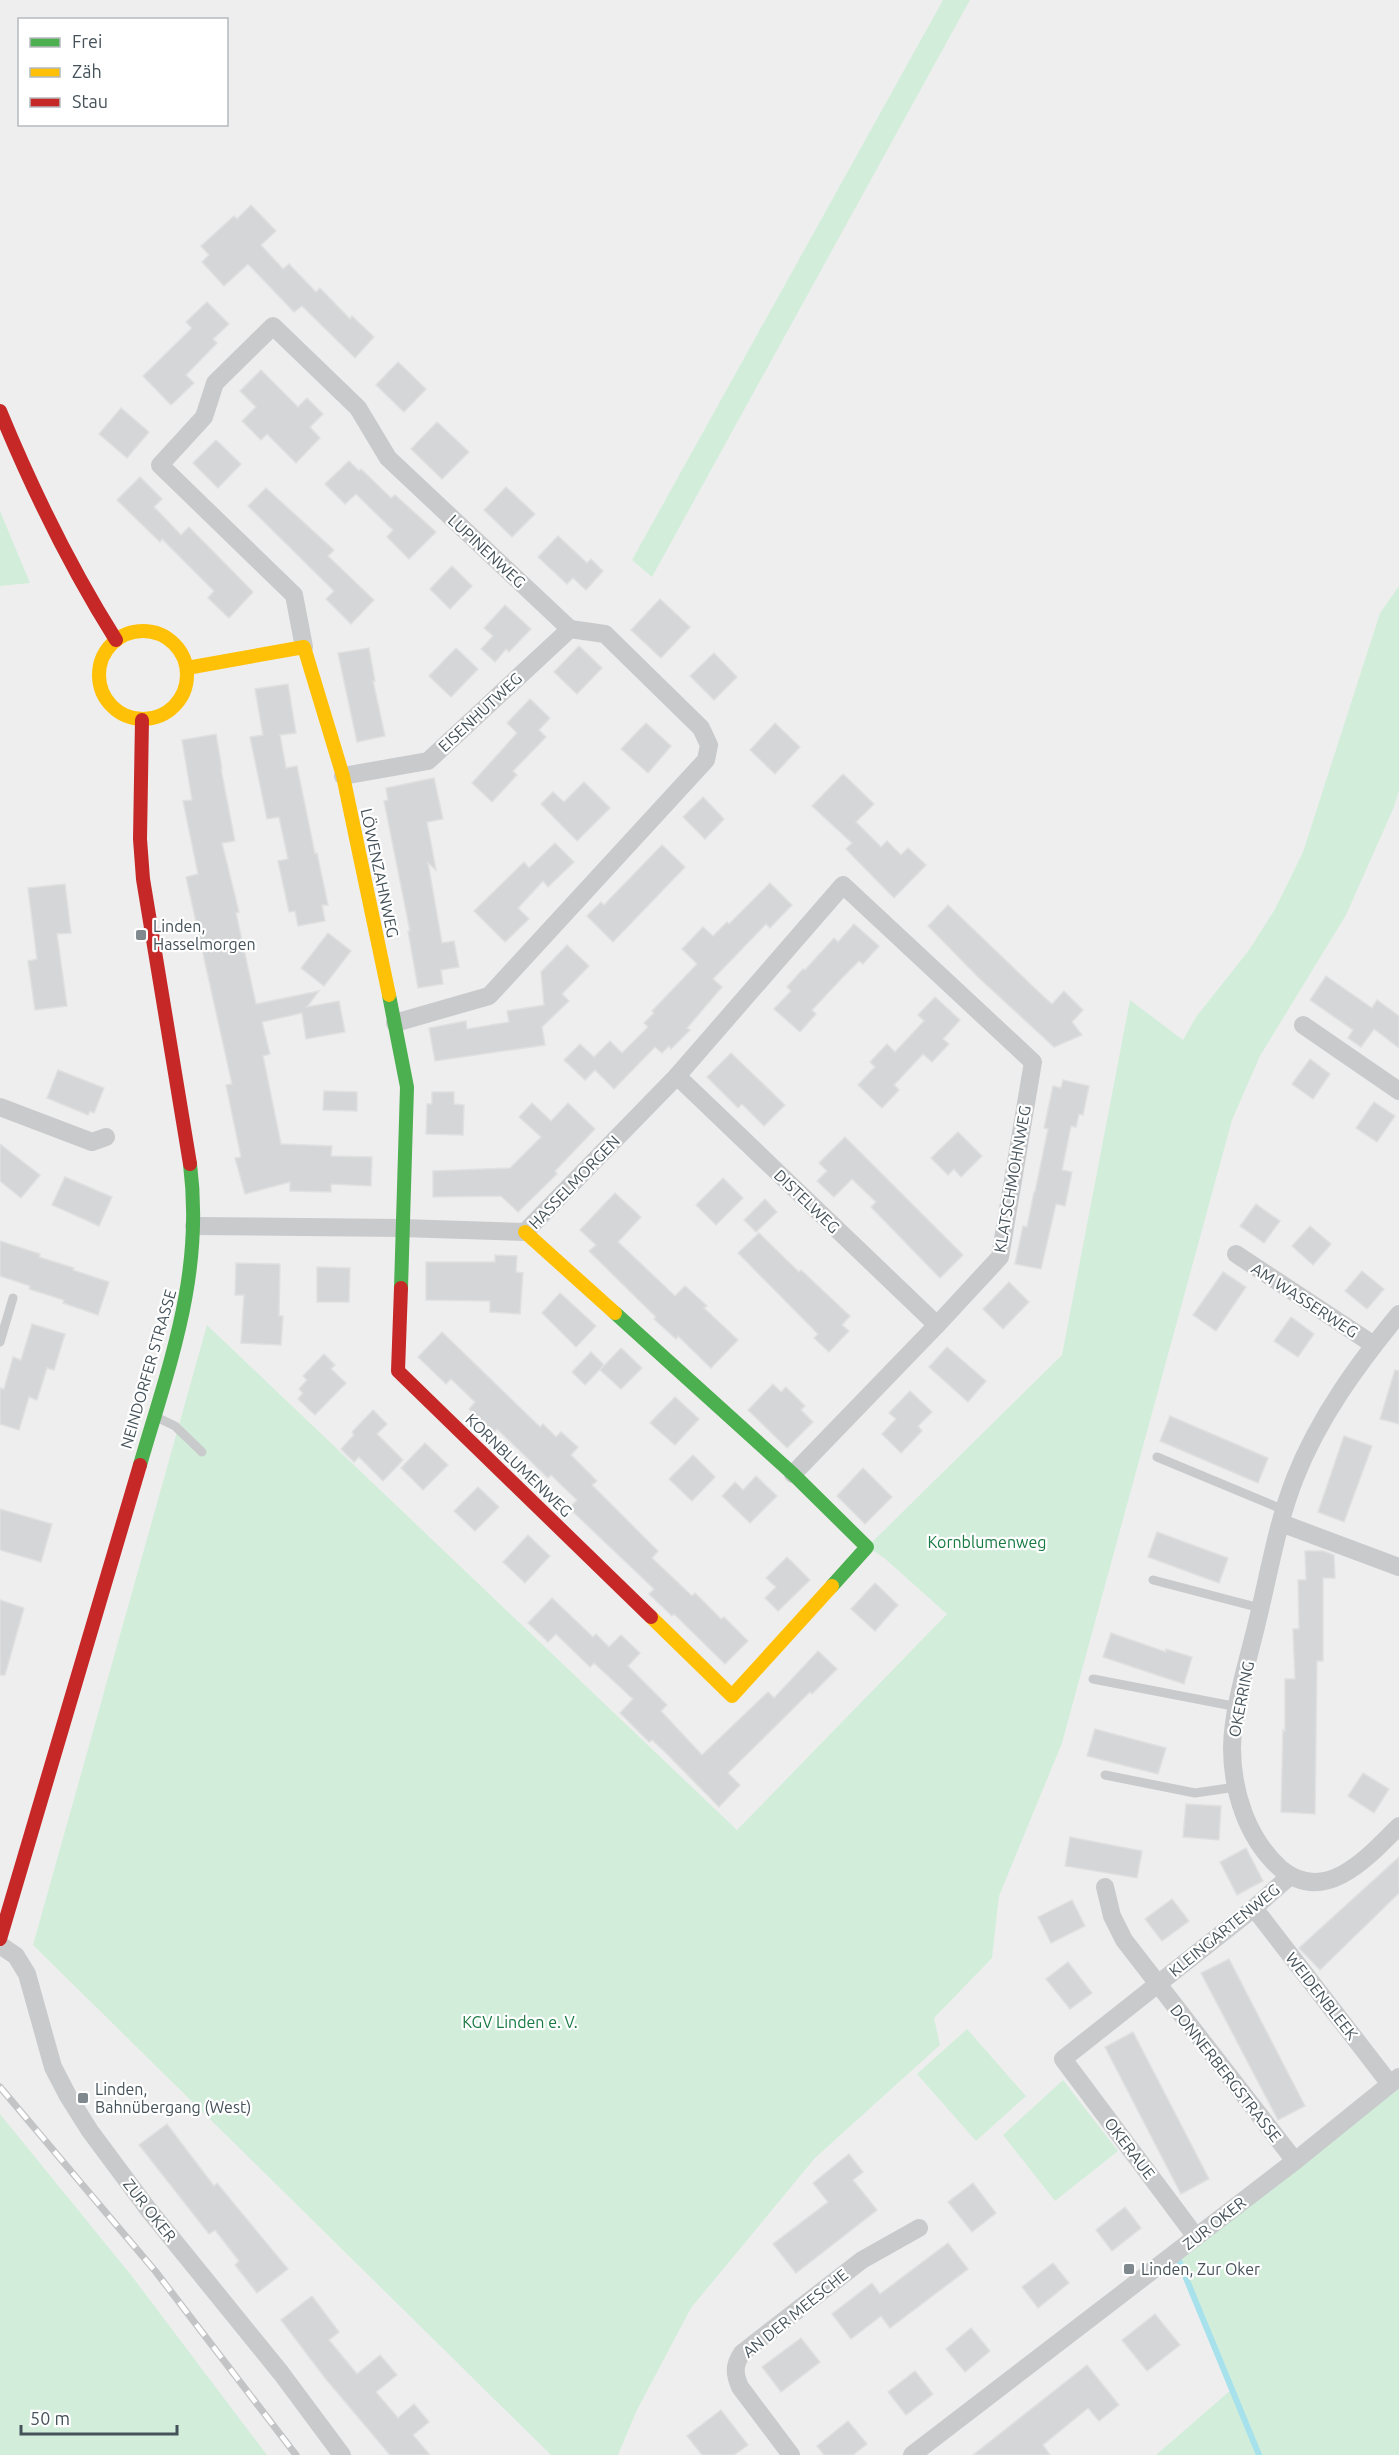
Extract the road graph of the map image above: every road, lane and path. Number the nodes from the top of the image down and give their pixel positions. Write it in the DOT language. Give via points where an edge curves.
graph roads {
  1 [pos="0,411"];
  2 [pos="570,629"];
  3 [pos="116,640"];
  4 [pos="304,647"];
  5 [pos="187,668"];
  6 [pos="142,720"];
  7 [pos="343,776"];
  8 [pos="843,885"];
  9 [pos="395,1023"];
  10 [pos="1304,1025"];
  11 [pos="677,1076"];
  12 [pos="1399,1091"];
  13 [pos="0,1107"];
  14 [pos="106,1137"];
  15 [pos="194,1226"];
  16 [pos="402,1228"];
  17 [pos="525,1232"];
  18 [pos="1236,1254"];
  19 [pos="14,1298"];
  20 [pos="1399,1314"];
  21 [pos="937,1325"];
  22 [pos="0,1342"];
  23 [pos="1374,1345"];
  24 [pos="153,1416"];
  25 [pos="202,1452"];
  26 [pos="1157,1457"];
  27 [pos="793,1474"];
  28 [pos="1282,1517"];
  29 [pos="1399,1567"];
  30 [pos="1152,1580"];
  31 [pos="1260,1608"];
  32 [pos="1094,1679"];
  33 [pos="1238,1707"];
  34 [pos="1105,1775"];
  35 [pos="1236,1787"];
  36 [pos="1399,1826"];
  37 [pos="1290,1876"];
  38 [pos="1105,1887"];
  39 [pos="1254,1908"];
  40 [pos="0,1939"];
  41 [pos="0,1945"];
  42 [pos="1158,1984"];
  43 [pos="1063,2059"];
  44 [pos="1395,2080"];
  45 [pos="1294,2161"];
  46 [pos="919,2228"];
  47 [pos="1196,2237"];
  48 [pos="342,2455"];
  49 [pos="791,2455"];
  50 [pos="912,2455"];
  1 -- 3 [label="street" via="46,520"];
  2 -- 4 [label="street, LUPINENWEG" via="388,458 358,408 273,326 215,383 204,417 160,465 294,595"];
  2 -- 7 [label="street, EISENHUTWEG" via="428,761"];
  2 -- 9 [label="street" via="605,634 700,728 709,745 706,760 489,996"];
  3 -- 5 [label="street" via="136,631 162,635 182,654"];
  3 -- 6 [label="street" via="102,656 99,685 114,710"];
  4 -- 5 [label="street"];
  4 -- 7 [label="street, LÖWENZAHNWEG"];
  5 -- 6 [label="street" via="187,684 171,710 158,718"];
  6 -- 15 [label="street, NEINDORFER STRASSE" via="144,760 139,829 143,877 182,1112"];
  7 -- 9 [label="street, LÖWENZAHNWEG"];
  8 -- 11 [label="street, HASSELMORGEN"];
  8 -- 21 [label="street, KLATSCHMOHNWEG" via="1034,1062 1000,1257"];
  9 -- 16 [label="street, LÖWENZAHNWEG" via="406,1087"];
  10 -- 12 [label="street"];
  11 -- 17 [label="street, HASSELMORGEN"];
  11 -- 21 [label="street, DISTELWEG"];
  13 -- 14 [label="street" via="92,1142"];
  15 -- 16 [label="street, HASSELMORGEN"];
  15 -- 24 [label="street, NEINDORFER STRASSE" via="185,1309"];
  16 -- 17 [label="street, HASSELMORGEN"];
  16 -- 27 [label="street, KORNBLUMENWEG" via="398,1371 732,1696 867,1547"];
  17 -- 27 [label="street, KORNBLUMENWEG"];
  18 -- 23 [label="street, AM WASSERWEG"];
  19 -- 22 [label="lane"];
  20 -- 23 [label="street, OKERRING"];
  21 -- 27 [label="street, KLATSCHMOHNWEG"];
  23 -- 28 [label="street, OKERRING" via="1314,1436"];
  24 -- 25 [label="lane" via="175,1426"];
  24 -- 40 [label="street, NEINDORFER STRASSE"];
  26 -- 28 [label="lane"];
  28 -- 29 [label="street"];
  28 -- 31 [label="street, OKERRING"];
  30 -- 31 [label="lane"];
  31 -- 33 [label="street, OKERRING"];
  32 -- 33 [label="lane"];
  33 -- 35 [label="street, OKERRING" via="1232,1746"];
  34 -- 35 [label="lane" via="1195,1793"];
  35 -- 37 [label="street, OKERRING" via="1257,1842"];
  36 -- 37 [label="street" via="1364,1860 1337,1877 1306,1881"];
  37 -- 39 [label="street, KLEINGARTENWEG"];
  38 -- 42 [label="street, KLEINGARTENWEG" via="1112,1916 1124,1940"];
  39 -- 42 [label="street, KLEINGARTENWEG"];
  39 -- 44 [label="street, WEIDENBLEEK"];
  41 -- 48 [label="street, ZUR OKER" via="16,1956 27,1974 53,2067 90,2131"];
  42 -- 43 [label="street, KLEINGARTENWEG"];
  42 -- 45 [label="street, DONNERBERGSTRASSE"];
  43 -- 47 [label="street, OKERAUE"];
  44 -- 45 [label="street, ZUR OKER"];
  45 -- 47 [label="street, ZUR OKER"];
  46 -- 49 [label="street, AN DER MEESCHE" via="862,2260 742,2353 736,2362 740,2387"];
  47 -- 50 [label="street, ZUR OKER"];
}
